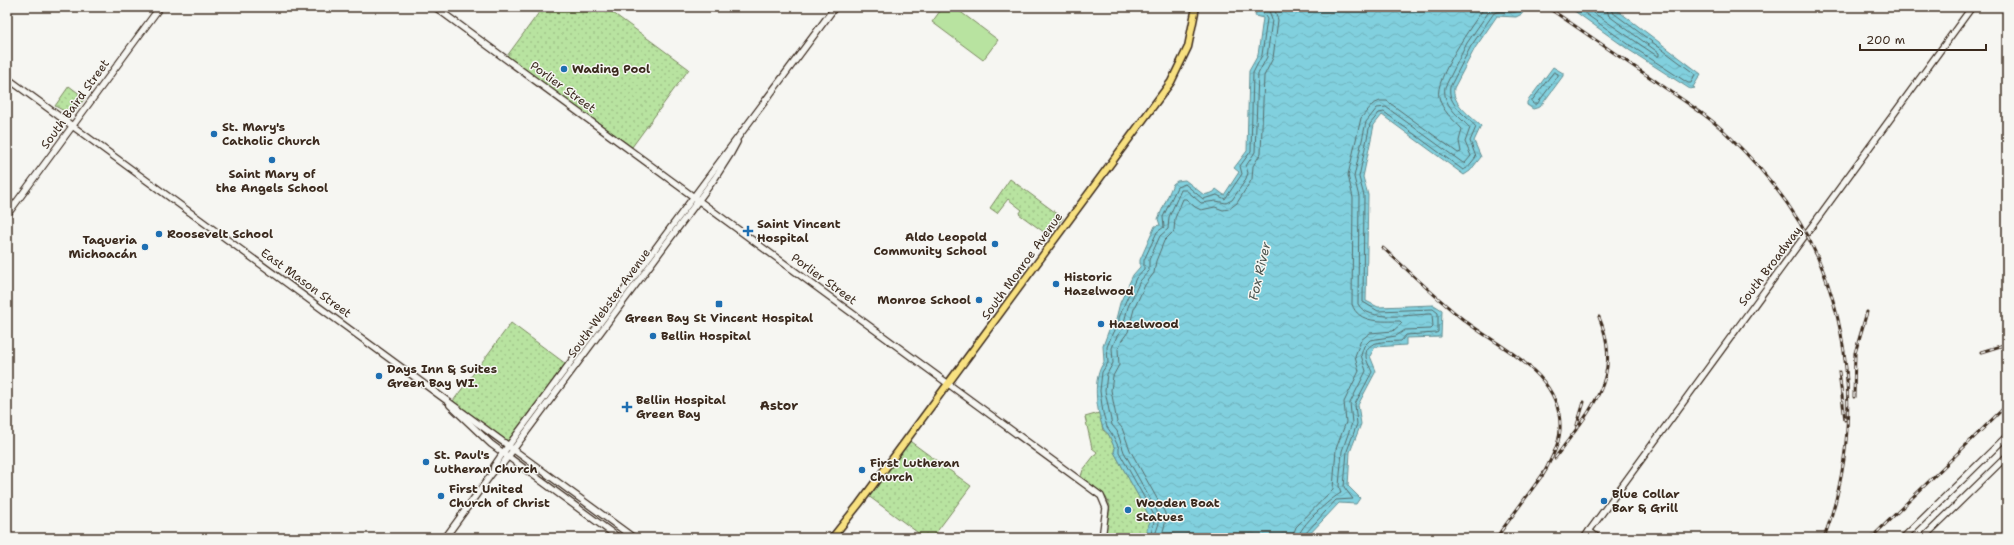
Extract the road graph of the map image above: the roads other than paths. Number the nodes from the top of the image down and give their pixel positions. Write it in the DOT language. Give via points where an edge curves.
graph roads {
  1 [pos="160,7"];
  2 [pos="435,7"];
  3 [pos="836,7"];
  4 [pos="1196,7"];
  5 [pos="1972,7"];
  6 [pos="7,78"];
  7 [pos="73,126"];
  8 [pos="737,141"];
  9 [pos="693,197"];
  10 [pos="698,200"];
  11 [pos="7,215"];
  12 [pos="948,384"];
  13 [pos="448,401"];
  14 [pos="2007,436"];
  15 [pos="507,446"];
  16 [pos="513,451"];
  17 [pos="503,453"];
  18 [pos="2007,456"];
  19 [pos="509,457"];
  20 [pos="493,472"];
  21 [pos="843,527"];
  22 [pos="1589,531"];
  23 [pos="445,538"];
  24 [pos="619,538"];
  25 [pos="634,538"];
  26 [pos="832,538"];
  27 [pos="838,538"];
  28 [pos="1102,538"];
  29 [pos="1584,538"];
  30 [pos="1598,538"];
  31 [pos="1903,538"];
  32 [pos="1923,538"];
  1 -- 7 [label="main road, South Baird Street"];
  2 -- 9 [label="main road, Porlier Street"];
  3 -- 8 [label="main road, South Webster Avenue"];
  4 -- 12 [label="main road, South Monroe Avenue" via="1188,47 1171,82"];
  5 -- 22 [label="main road, South Broadway"];
  6 -- 7 [label="main road, East Mason Street"];
  7 -- 11 [label="main road, South Baird Street"];
  7 -- 13 [label="main road, East Mason Street"];
  8 -- 9 [label="main road, South Webster Avenue"];
  8 -- 10 [label="main road, South Webster Avenue"];
  9 -- 10 [label="main road, Porlier Street"];
  9 -- 15 [label="main road, South Webster Avenue"];
  10 -- 12 [label="main road, Porlier Street"];
  10 -- 16 [label="main road, South Webster Avenue"];
  12 -- 21 [label="main road, South Monroe Avenue"];
  12 -- 28 [label="main road, Porlier Street" via="1103,499 1106,512"];
  13 -- 15 [label="main road, East Mason Street"];
  13 -- 17 [label="main road" via="458,414"];
  14 -- 31 [label="main road"];
  15 -- 16 [label="main road, East Mason Street"];
  15 -- 17 [label="main road, South Webster Avenue"];
  16 -- 19 [label="main road, South Webster Avenue"];
  16 -- 25 [label="main road, East Mason Street"];
  17 -- 19 [label="main road"];
  17 -- 20 [label="main road, South Webster Avenue"];
  18 -- 32 [label="main road"];
  19 -- 20 [label="main road, South Webster Avenue"];
  19 -- 24 [label="main road"];
  20 -- 23 [label="main road, South Webster Avenue"];
  21 -- 26 [label="main road, South Monroe Avenue"];
  21 -- 27 [label="main road, South Monroe Avenue"];
  22 -- 29 [label="main road, South Broadway"];
  22 -- 30 [label="main road"];
}
